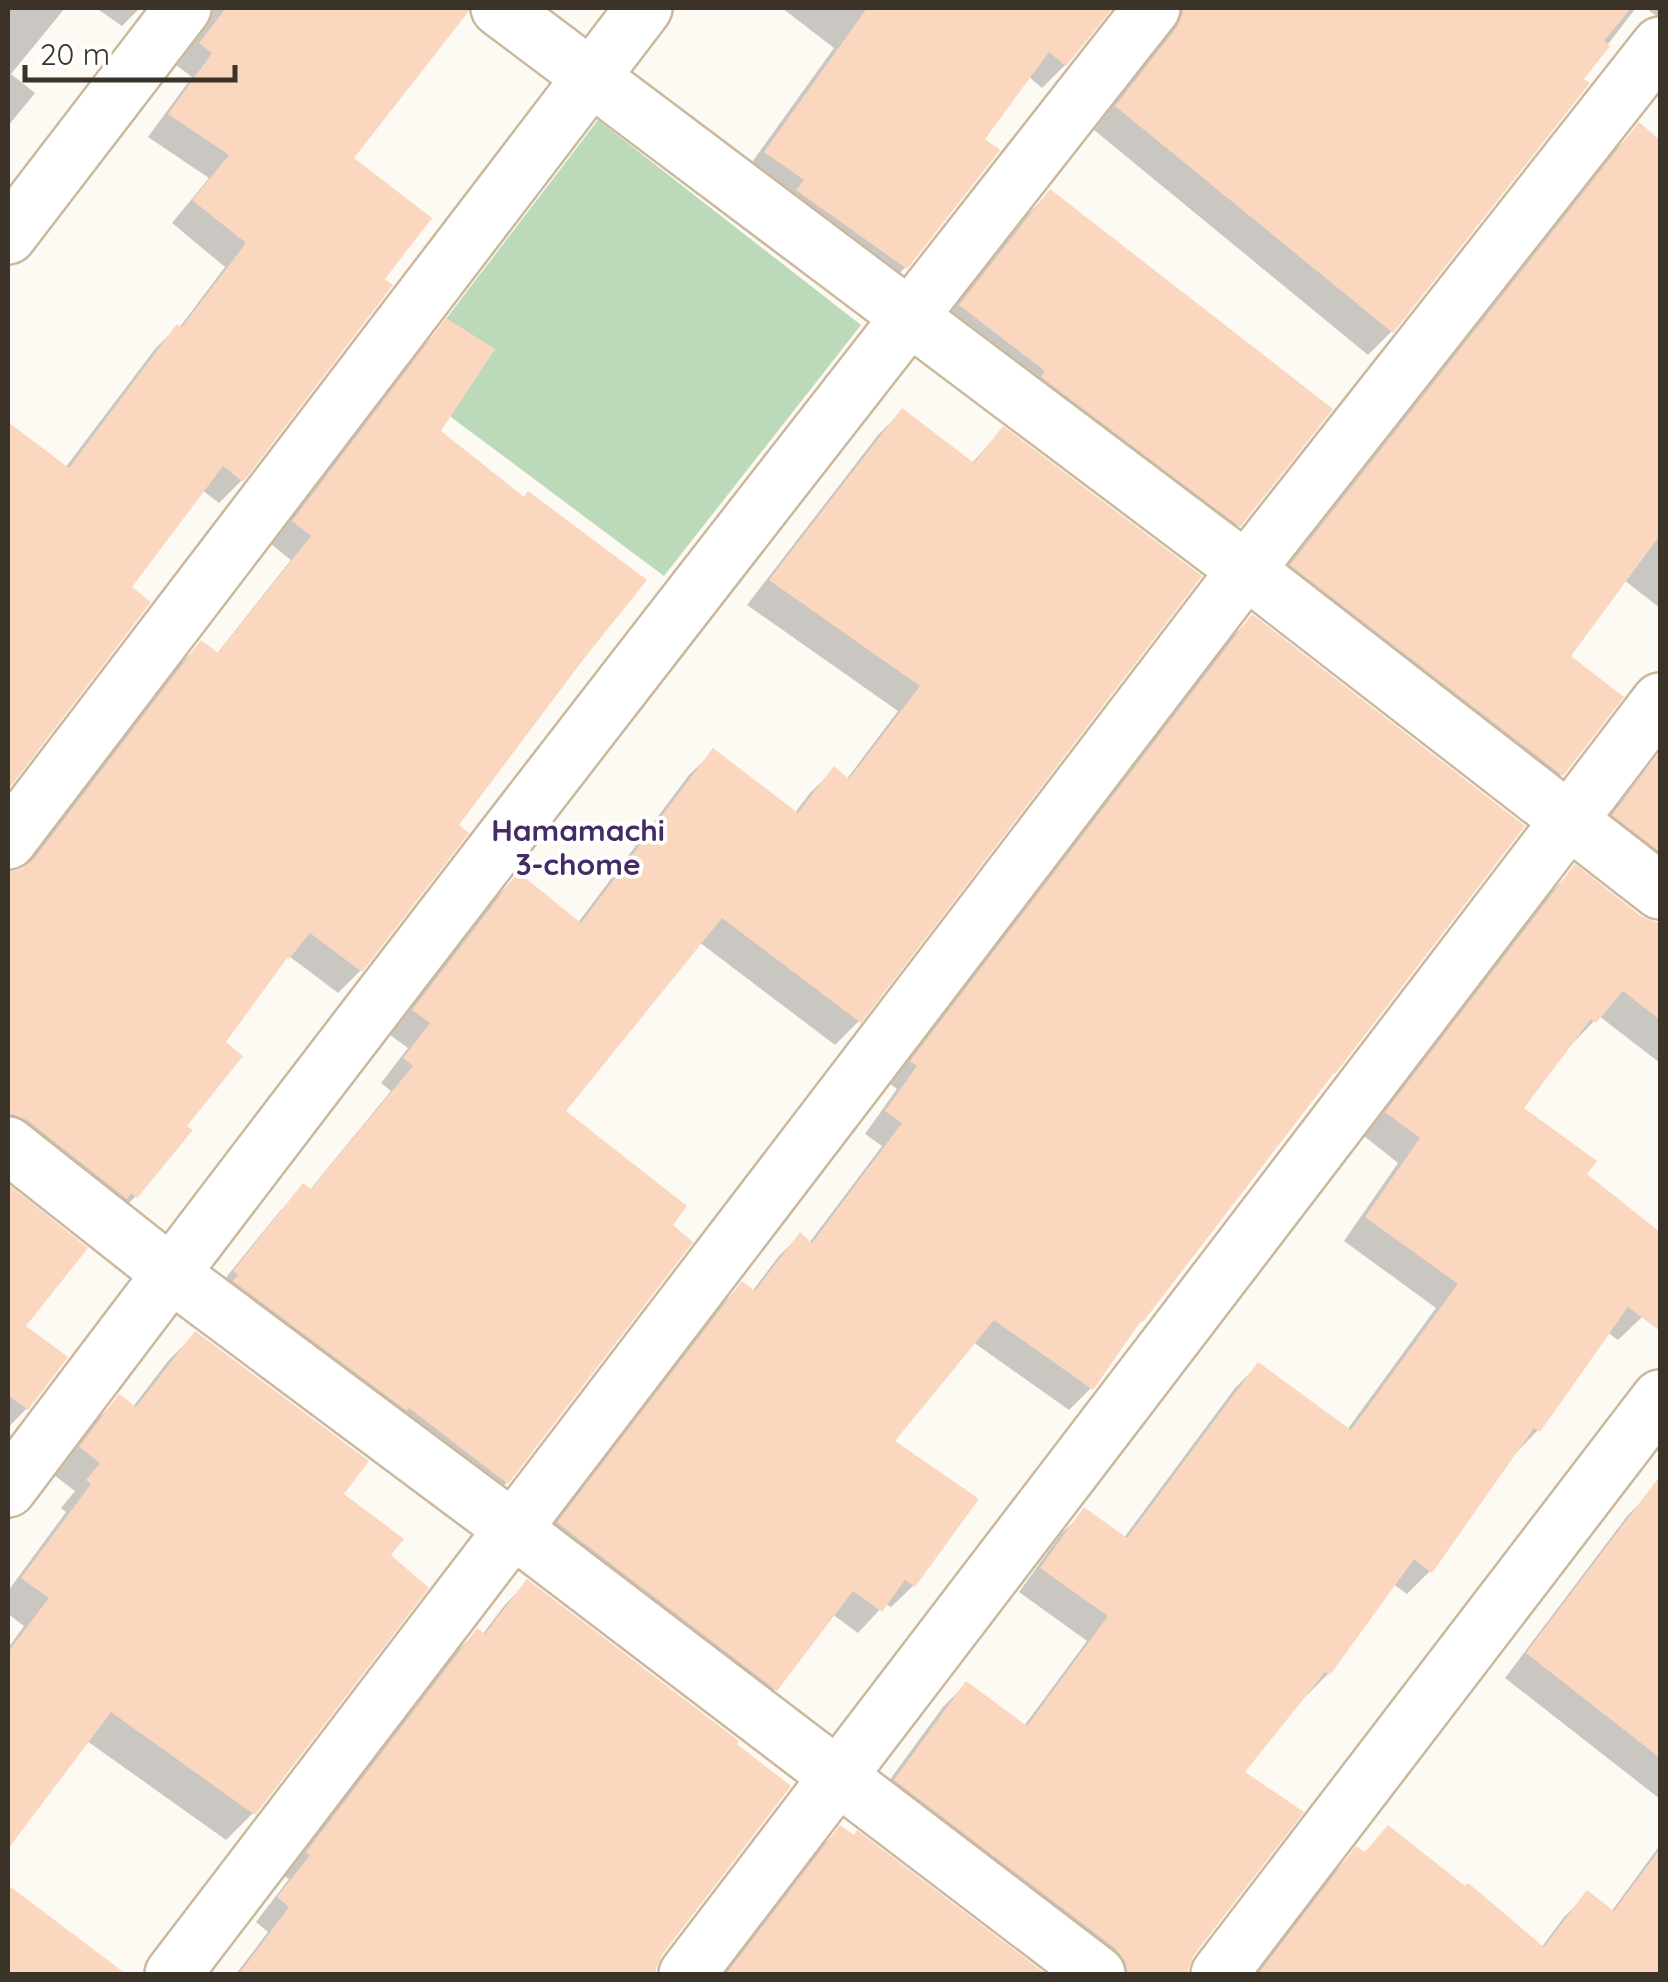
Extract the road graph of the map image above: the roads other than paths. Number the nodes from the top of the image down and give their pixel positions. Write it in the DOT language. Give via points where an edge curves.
graph roads {
  1 [pos="183,8"];
  2 [pos="499,8"];
  3 [pos="644,8"];
  4 [pos="1152,8"];
  5 [pos="1660,45"];
  6 [pos="590,77"];
  7 [pos="8,236"];
  8 [pos="910,316"];
  9 [pos="1246,570"];
  10 [pos="1660,701"];
  11 [pos="1569,820"];
  12 [pos="8,841"];
  13 [pos="1660,892"];
  14 [pos="8,1146"];
  15 [pos="170,1273"];
  16 [pos="1660,1398"];
  17 [pos="8,1489"];
  18 [pos="513,1529"];
  19 [pos="837,1776"];
  20 [pos="173,1974"];
  21 [pos="687,1974"];
  22 [pos="1097,1974"];
  23 [pos="1219,1974"];
  1 -- 7 [label="street"];
  2 -- 6 [label="street"];
  3 -- 6 [label="street"];
  4 -- 8 [label="street"];
  5 -- 9 [label="street"];
  6 -- 8 [label="street"];
  6 -- 12 [label="street"];
  8 -- 9 [label="street"];
  8 -- 15 [label="street"];
  9 -- 11 [label="street"];
  9 -- 18 [label="street"];
  10 -- 11 [label="street"];
  11 -- 13 [label="street"];
  11 -- 19 [label="street"];
  14 -- 15 [label="street"];
  15 -- 17 [label="street"];
  15 -- 18 [label="street"];
  16 -- 23 [label="street"];
  18 -- 19 [label="street"];
  18 -- 20 [label="street"];
  19 -- 21 [label="street"];
  19 -- 22 [label="street"];
}
